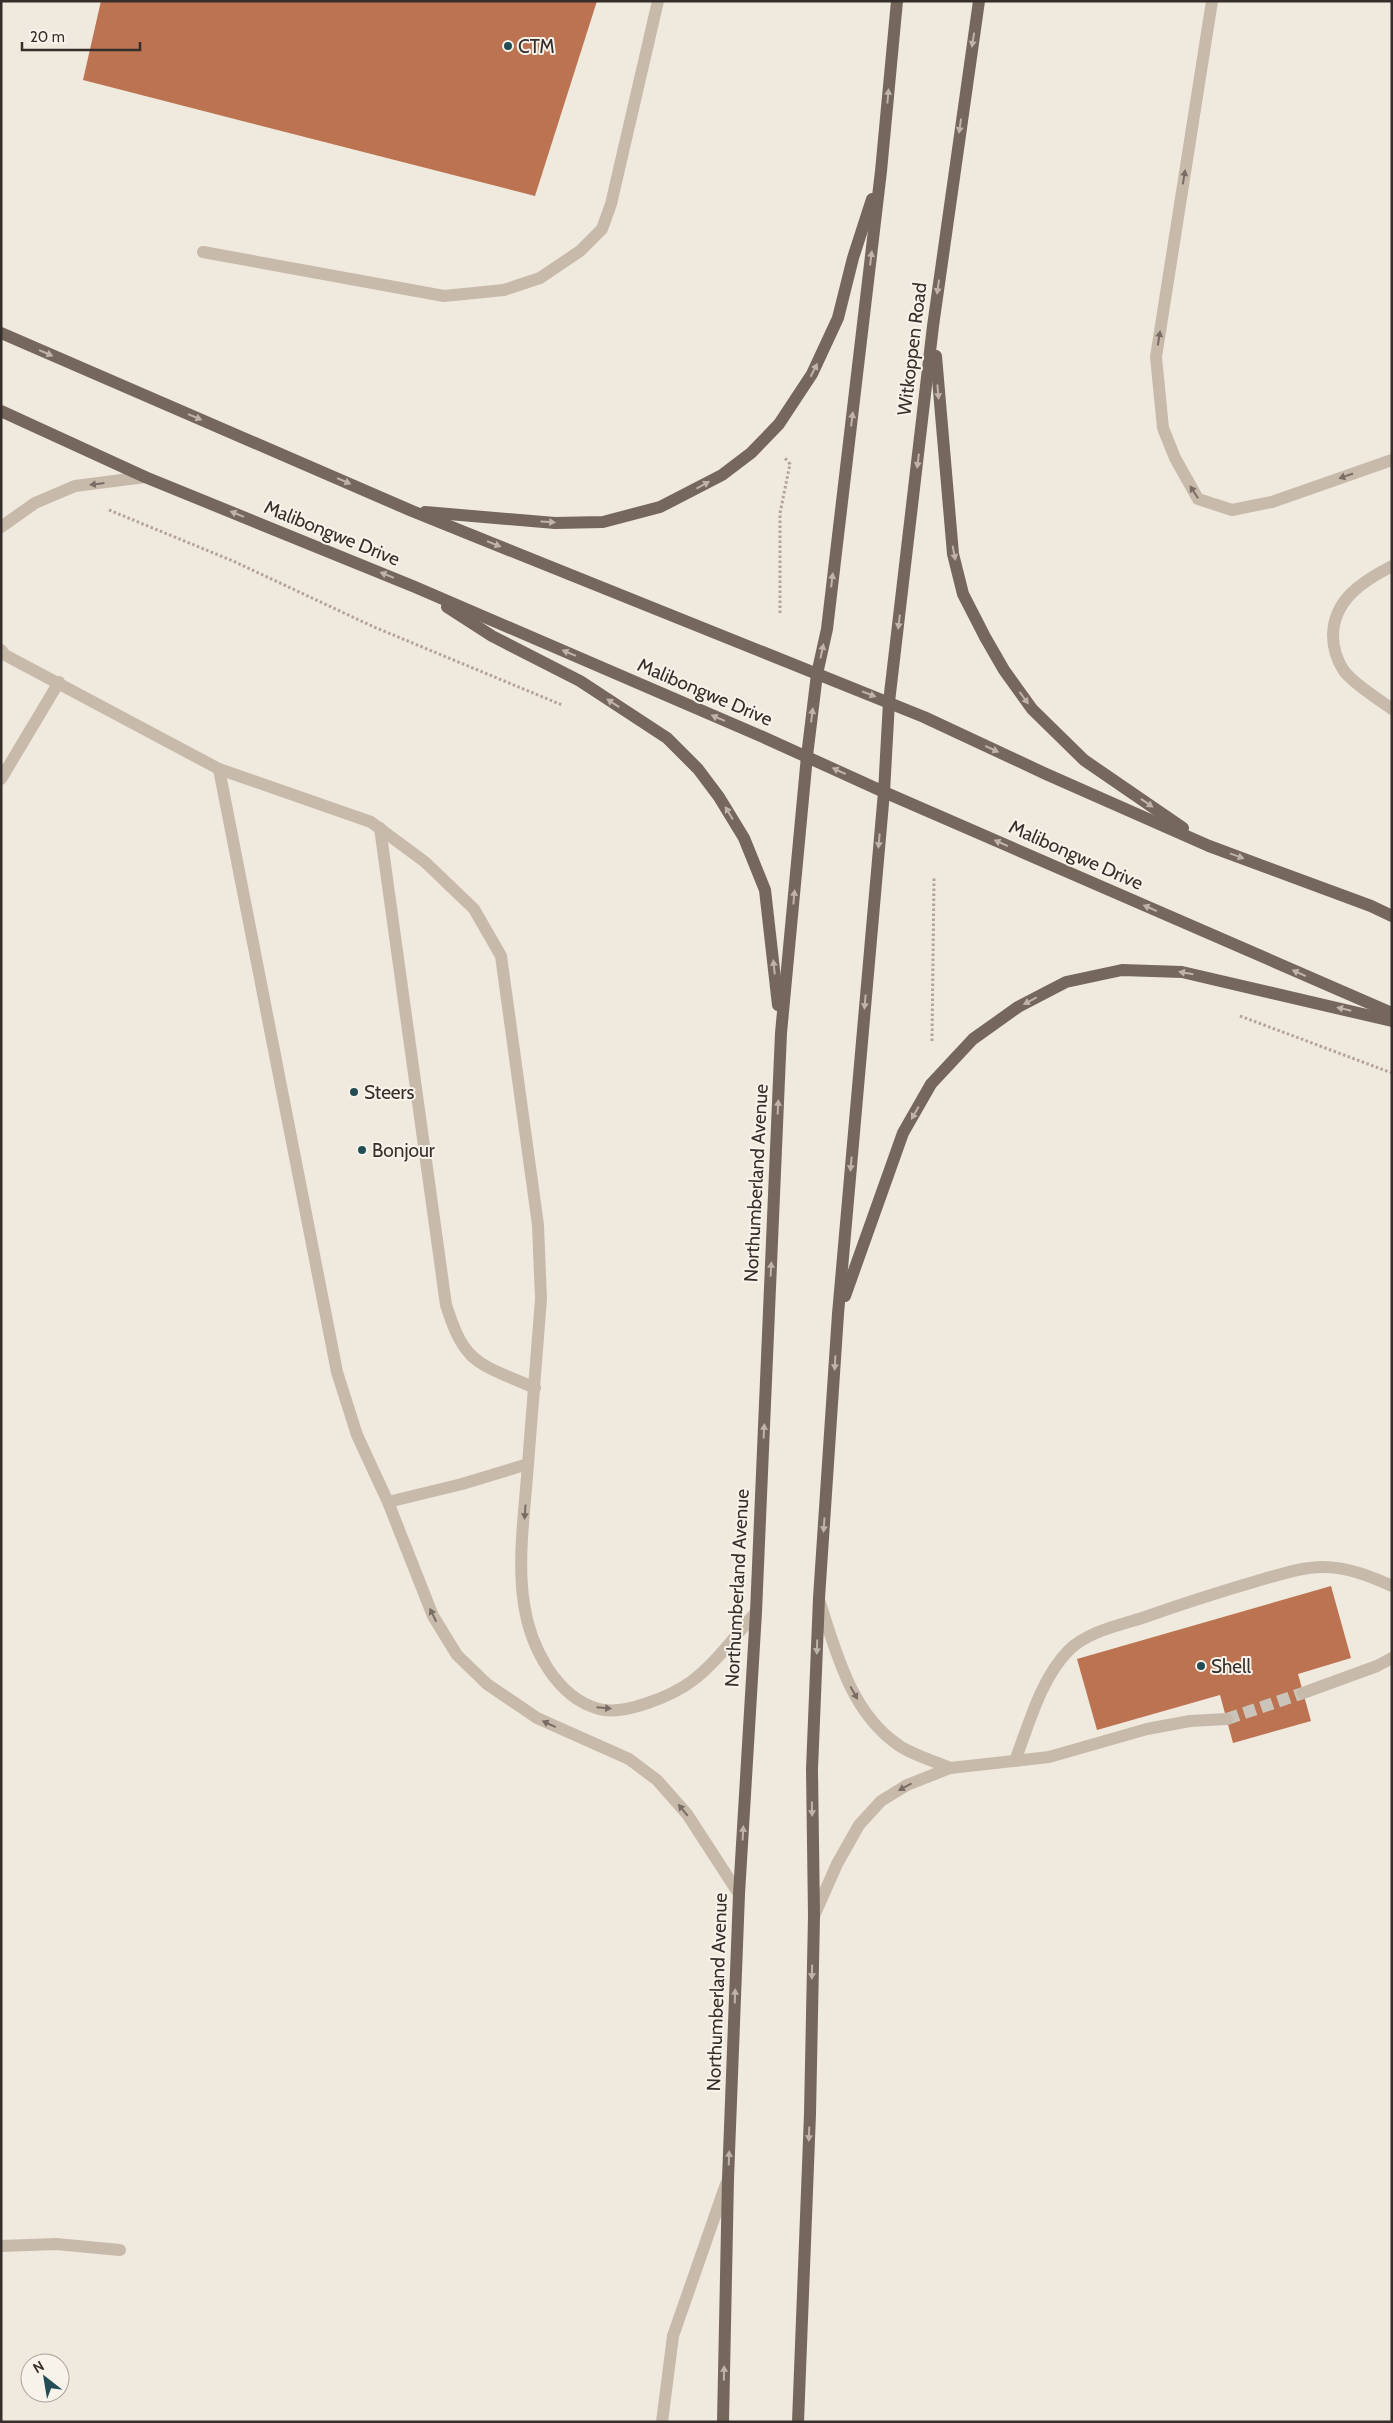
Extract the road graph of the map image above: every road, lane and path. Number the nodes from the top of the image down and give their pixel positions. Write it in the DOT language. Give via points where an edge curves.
graph roads {
  1 [pos="658,1"];
  2 [pos="896,1"];
  3 [pos="978,1"];
  4 [pos="1212,1"];
  5 [pos="881,171"];
  6 [pos="203,252"];
  7 [pos="933,326"];
  8 [pos="1,333"];
  9 [pos="1,411"];
  10 [pos="781,454"];
  11 [pos="1392,460"];
  12 [pos="145,477"];
  13 [pos="101,506"];
  14 [pos="412,510"];
  15 [pos="1,527"];
  16 [pos="1392,566"];
  17 [pos="415,586"];
  18 [pos="780,613"];
  19 [pos="1,650"];
  20 [pos="817,674"];
  21 [pos="59,682"];
  22 [pos="889,702"];
  23 [pos="564,706"];
  24 [pos="1392,710"];
  25 [pos="807,756"];
  26 [pos="219,769"];
  27 [pos="1,779"];
  28 [pos="884,792"];
  29 [pos="380,828"];
  30 [pos="1209,846"];
  31 [pos="934,877"];
  32 [pos="1392,916"];
  33 [pos="1392,1013"];
  34 [pos="1238,1015"];
  35 [pos="1392,1021"];
  36 [pos="781,1032"];
  37 [pos="932,1042"];
  38 [pos="1392,1073"];
  39 [pos="838,1314"];
  40 [pos="535,1388"];
  41 [pos="528,1464"];
  42 [pos="388,1502"];
  43 [pos="1392,1586"];
  44 [pos="819,1598"];
  45 [pos="756,1612"];
  46 [pos="1392,1658"];
  47 [pos="1303,1694"];
  48 [pos="1227,1719"];
  49 [pos="1014,1761"];
  50 [pos="950,1768"];
  51 [pos="739,1894"];
  52 [pos="814,1916"];
  53 [pos="728,2179"];
  54 [pos="1,2246"];
  55 [pos="120,2250"];
  56 [pos="662,2422"];
  57 [pos="723,2422"];
  58 [pos="798,2422"];
  1 -- 6 [label="street" via="602,229 580,251 540,278 504,290 444,296"];
  5 -- 2 [label="main road, one-way"];
  3 -- 7 [label="main road, Witkoppen Road, one-way"];
  11 -- 4 [label="street, one-way" via="1272,502 1232,510 1198,499 1175,458 1163,428 1156,356"];
  14 -- 5 [label="main road, one-way" via="555,523 603,522 660,507 722,475 751,453 779,424 812,374 838,318"];
  20 -- 5 [label="main road, one-way" via="827,629"];
  7 -- 22 [label="main road, Witkoppen Road, one-way"];
  7 -- 30 [label="main road, one-way" via="953,554 963,594 985,637 1032,709 1084,760"];
  8 -- 14 [label="main road, one-way"];
  9 -- 12 [label="main road, Malibongwe Drive"];
  10 -- 18 [label="path" via="790,464 780,513"];
  12 -- 15 [label="street, one-way" via="75,486 35,503"];
  17 -- 12 [label="main road, Malibongwe Drive, one-way"];
  13 -- 23 [label="path" via="233,561 374,627"];
  14 -- 20 [label="main road, one-way"];
  16 -- 24 [label="street" via="1370,577 1341,605 1334,623 1333,642 1335,656 1345,672"];
  25 -- 17 [label="main road, Malibongwe Drive, one-way"];
  36 -- 17 [label="main road, one-way" via="765,890 744,838 698,769 667,738 595,691 492,636"];
  19 -- 21 [label="street"];
  20 -- 22 [label="main road, one-way"];
  25 -- 20 [label="main road, Northumberland Avenue, one-way"];
  21 -- 26 [label="street"];
  21 -- 27 [label="street"];
  22 -- 28 [label="main road, Witkoppen Road"];
  22 -- 30 [label="main road, one-way"];
  28 -- 25 [label="main road, Malibongwe Drive, one-way"];
  36 -- 25 [label="main road, Northumberland Avenue, one-way"];
  26 -- 29 [label="street" via="371,822"];
  26 -- 42 [label="street" via="338,1372 357,1435"];
  33 -- 28 [label="main road, Malibongwe Drive, one-way"];
  28 -- 39 [label="main road, one-way"];
  29 -- 40 [label="street" via="446,1305 455,1331 470,1355 492,1369"];
  29 -- 40 [label="street" via="425,862 474,909 501,956 538,1225 541,1299"];
  30 -- 32 [label="main road, one-way"];
  31 -- 37 [label="path"];
  34 -- 38 [label="path"];
  35 -- 39 [label="main road, one-way" via="1182,972 1122,970 1066,982 1026,1003 973,1039 931,1084 903,1133"];
  45 -- 36 [label="main road, Northumberland Avenue, one-way"];
  39 -- 44 [label="main road, one-way"];
  40 -- 41 [label="street"];
  41 -- 42 [label="street"];
  41 -- 45 [label="street, one-way" via="523,1603 530,1634 544,1665 570,1694 600,1709 629,1708 661,1699 692,1681"];
  51 -- 42 [label="street, one-way" via="687,1814 657,1780 629,1759 537,1718 487,1684 457,1656 433,1616"];
  43 -- 49 [label="street" via="1345,1569 1322,1567 1290,1572 1209,1595 1092,1636 1071,1648 1055,1666"];
  44 -- 50 [label="street, one-way" via="838,1660 854,1695 872,1722 897,1745"];
  44 -- 52 [label="main road, one-way" via="812,1769"];
  51 -- 45 [label="main road, Northumberland Avenue, one-way"];
  46 -- 47 [label="street"];
  48 -- 49 [label="street" via="1190,1721 1147,1729 1049,1757"];
  49 -- 50 [label="street"];
  50 -- 52 [label="street, one-way" via="907,1785 881,1801 859,1825"];
  53 -- 51 [label="main road, Northumberland Avenue, one-way"];
  52 -- 58 [label="main road, one-way"];
  53 -- 56 [label="street" via="673,2336"];
  57 -- 53 [label="main road, Northumberland Avenue, one-way"];
  54 -- 55 [label="street" via="56,2244"];
}
